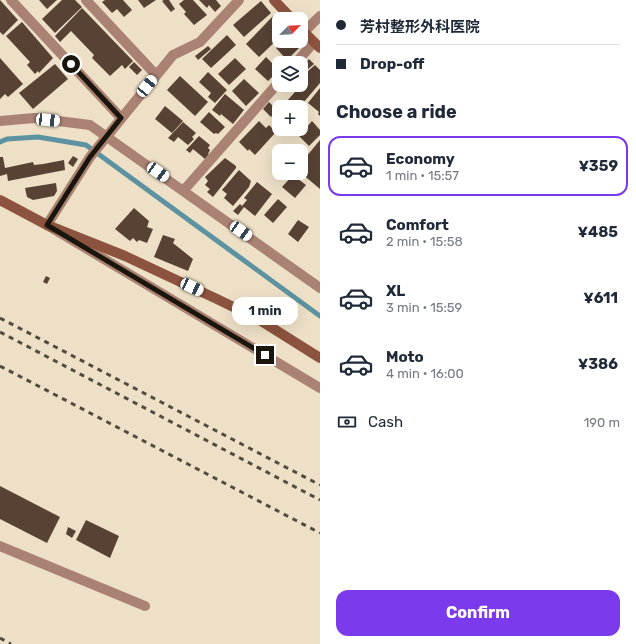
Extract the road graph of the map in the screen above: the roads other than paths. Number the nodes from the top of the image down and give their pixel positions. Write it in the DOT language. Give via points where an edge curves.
graph roads {
  1 [pos="11,0"];
  2 [pos="86,0"];
  3 [pos="239,0"];
  4 [pos="274,0"];
  5 [pos="285,12"];
  6 [pos="320,16"];
  7 [pos="308,26"];
  8 [pos="308,35"];
  9 [pos="317,45"];
  10 [pos="304,56"];
  11 [pos="156,75"];
  12 [pos="272,90"];
  13 [pos="121,118"];
  14 [pos="0,121"];
  15 [pos="106,135"];
  16 [pos="184,190"];
  17 [pos="0,200"];
  18 [pos="47,225"];
  19 [pos="320,288"];
  20 [pos="320,358"];
  21 [pos="320,388"];
  22 [pos="0,546"];
  23 [pos="145,606"];
  1 -- 13 [label="street"];
  2 -- 11 [label="street"];
  3 -- 11 [label="street" via="200,42 173,55"];
  4 -- 5 [label="street"];
  6 -- 7 [label="street"];
  8 -- 9 [label="street"];
  9 -- 10 [label="street"];
  11 -- 13 [label="street"];
  12 -- 16 [label="street"];
  13 -- 15 [label="street"];
  14 -- 15 [label="street" via="34,118 63,121 90,125"];
  15 -- 16 [label="street"];
  15 -- 18 [label="street"];
  16 -- 19 [label="street"];
  17 -- 18 [label="street"];
  18 -- 20 [label="street" via="125,256 258,319"];
  18 -- 21 [label="street"];
  22 -- 23 [label="street"];
}
